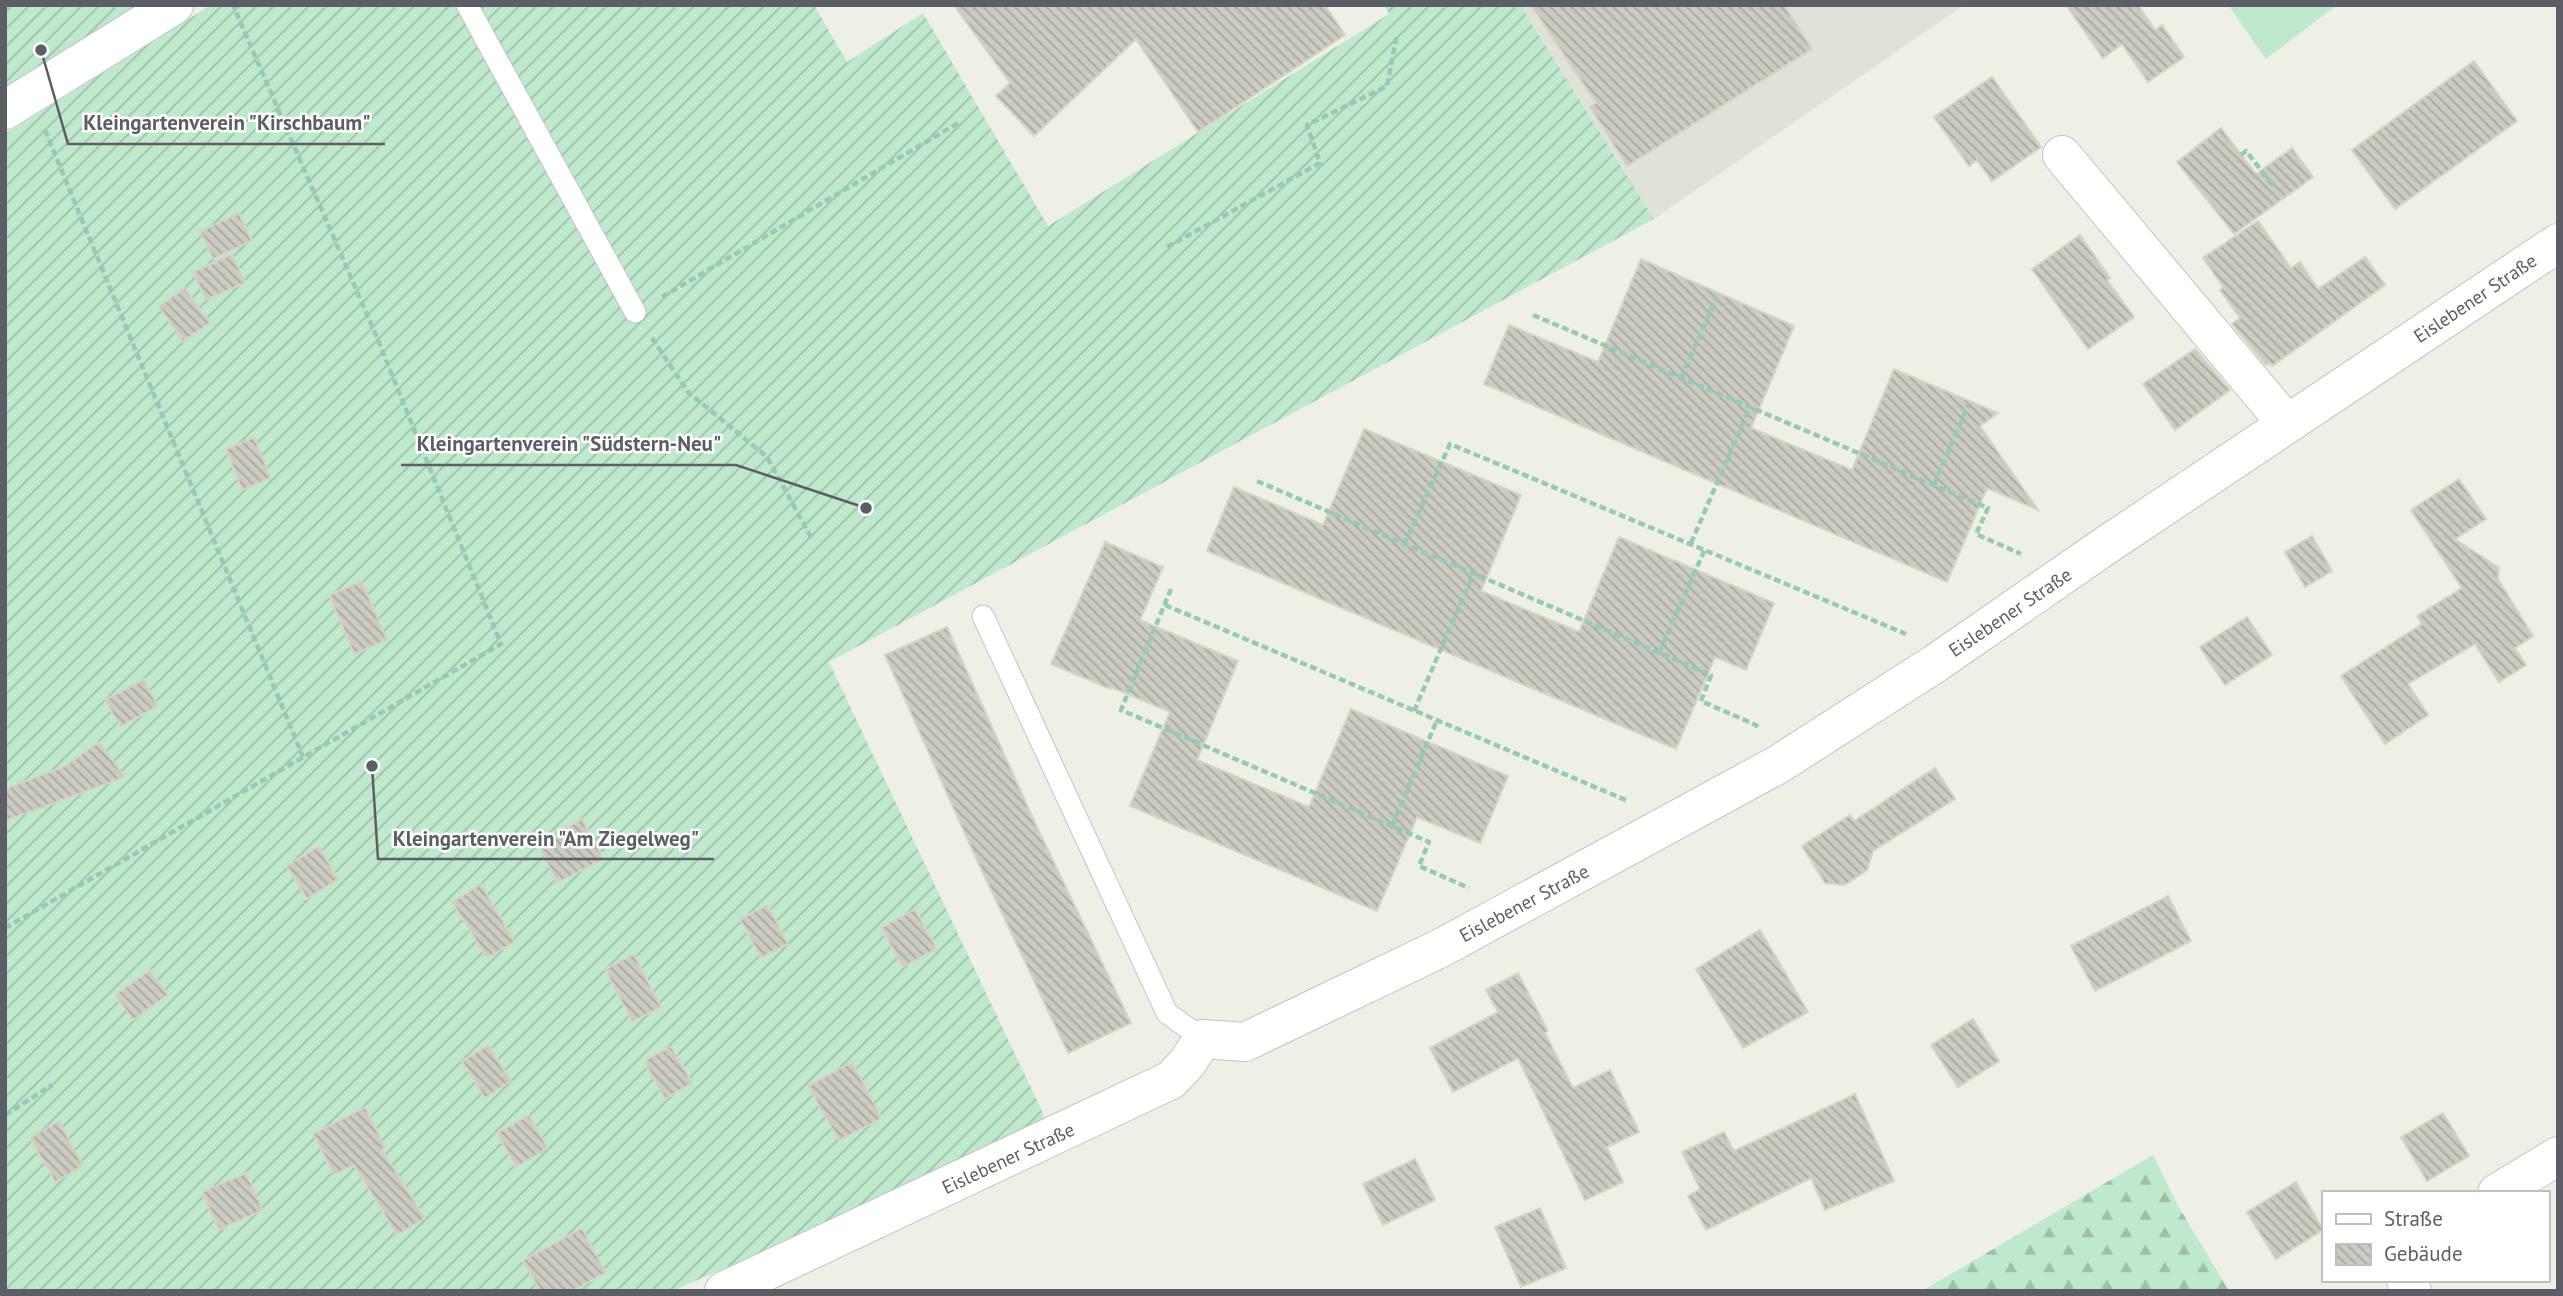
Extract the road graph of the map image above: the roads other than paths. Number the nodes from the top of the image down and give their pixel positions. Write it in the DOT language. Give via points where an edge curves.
graph roads {
  1 [pos="174,5"];
  2 [pos="467,5"];
  3 [pos="18,102"];
  4 [pos="2062,155"];
  5 [pos="2558,243"];
  6 [pos="635,312"];
  7 [pos="2287,424"];
  8 [pos="984,616"];
  9 [pos="1203,1038"];
  10 [pos="2558,1156"];
  11 [pos="2500,1191"];
  12 [pos="724,1291"];
  1 -- 3 [label="street"];
  2 -- 6 [label="lane"];
  4 -- 7 [label="street"];
  5 -- 7 [label="street, Eislebener Straße"];
  7 -- 9 [label="street, Eislebener Straße" via="1779,764 1441,948 1245,1042"];
  8 -- 9 [label="lane" via="1167,1013"];
  9 -- 12 [label="street, Eislebener Straße" via="1171,1080"];
  10 -- 11 [label="street"];
}
